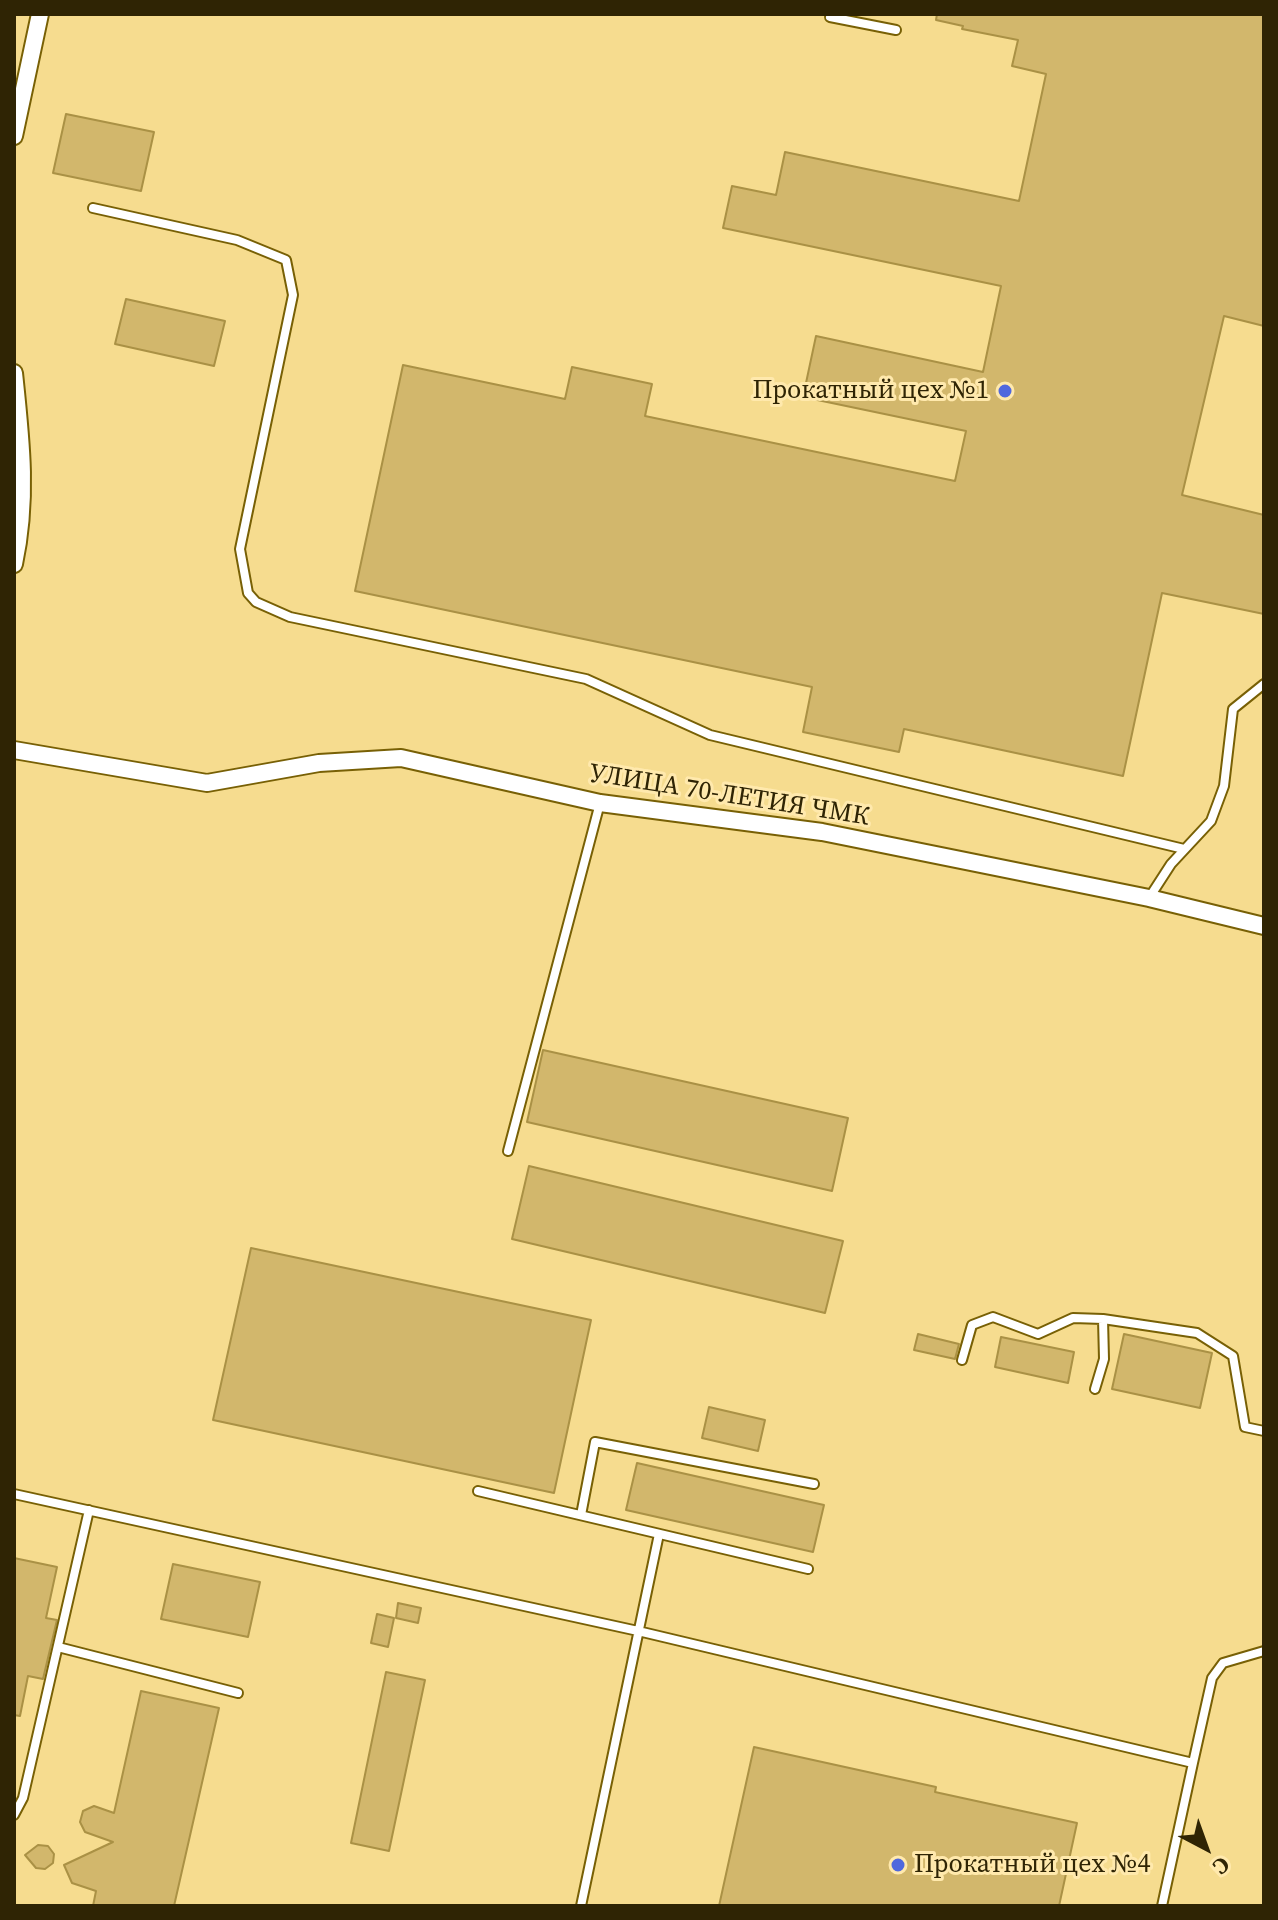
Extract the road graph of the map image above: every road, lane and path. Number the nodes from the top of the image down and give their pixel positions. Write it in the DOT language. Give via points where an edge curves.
graph roads {
  1 [pos="40,14"];
  2 [pos="831,14"];
  3 [pos="896,30"];
  4 [pos="14,136"];
  5 [pos="93,208"];
  6 [pos="14,373"];
  7 [pos="14,564"];
  8 [pos="1264,684"];
  9 [pos="14,750"];
  10 [pos="600,803"];
  11 [pos="1184,849"];
  12 [pos="1149,898"];
  13 [pos="1264,926"];
  14 [pos="508,1151"];
  15 [pos="1103,1319"];
  16 [pos="962,1360"];
  17 [pos="1095,1389"];
  18 [pos="1264,1431"];
  19 [pos="814,1484"];
  20 [pos="478,1491"];
  21 [pos="14,1494"];
  22 [pos="89,1510"];
  23 [pos="581,1515"];
  24 [pos="659,1534"];
  25 [pos="808,1569"];
  26 [pos="638,1631"];
  27 [pos="58,1647"];
  28 [pos="1264,1651"];
  29 [pos="238,1693"];
  30 [pos="1193,1763"];
  31 [pos="19,1797"];
  32 [pos="14,1815"];
  33 [pos="581,1906"];
  34 [pos="1162,1906"];
  1 -- 4 [label="street"];
  2 -- 3 [label="lane"];
  5 -- 11 [label="lane" via="237,240 286,260 293,295 240,549 248,593 256,602 290,617 586,679 710,735"];
  6 -- 7 [label="street" via="24,470"];
  8 -- 11 [label="lane" via="1233,709 1224,786 1211,821"];
  9 -- 10 [label="street, УЛИЦА 70-ЛЕТИЯ ЧМК" via="207,783 319,763 401,758"];
  10 -- 12 [label="street, УЛИЦА 70-ЛЕТИЯ ЧМК" via="822,832"];
  10 -- 14 [label="lane"];
  11 -- 12 [label="lane"];
  12 -- 13 [label="street, УЛИЦА 70-ЛЕТИЯ ЧМК"];
  15 -- 16 [label="lane" via="1073,1318 1038,1334 993,1317 972,1325"];
  15 -- 17 [label="lane" via="1104,1359"];
  15 -- 18 [label="lane" via="1197,1333 1233,1356 1245,1427"];
  19 -- 23 [label="lane" via="595,1442"];
  20 -- 23 [label="lane"];
  21 -- 22 [label="lane"];
  22 -- 26 [label="lane"];
  22 -- 27 [label="lane"];
  23 -- 24 [label="lane"];
  24 -- 25 [label="lane"];
  24 -- 26 [label="lane"];
  26 -- 30 [label="lane"];
  26 -- 33 [label="lane"];
  27 -- 29 [label="lane"];
  27 -- 31 [label="lane"];
  28 -- 30 [label="lane" via="1223,1663 1212,1678"];
  30 -- 34 [label="lane"];
  31 -- 32 [label="lane"];
}
